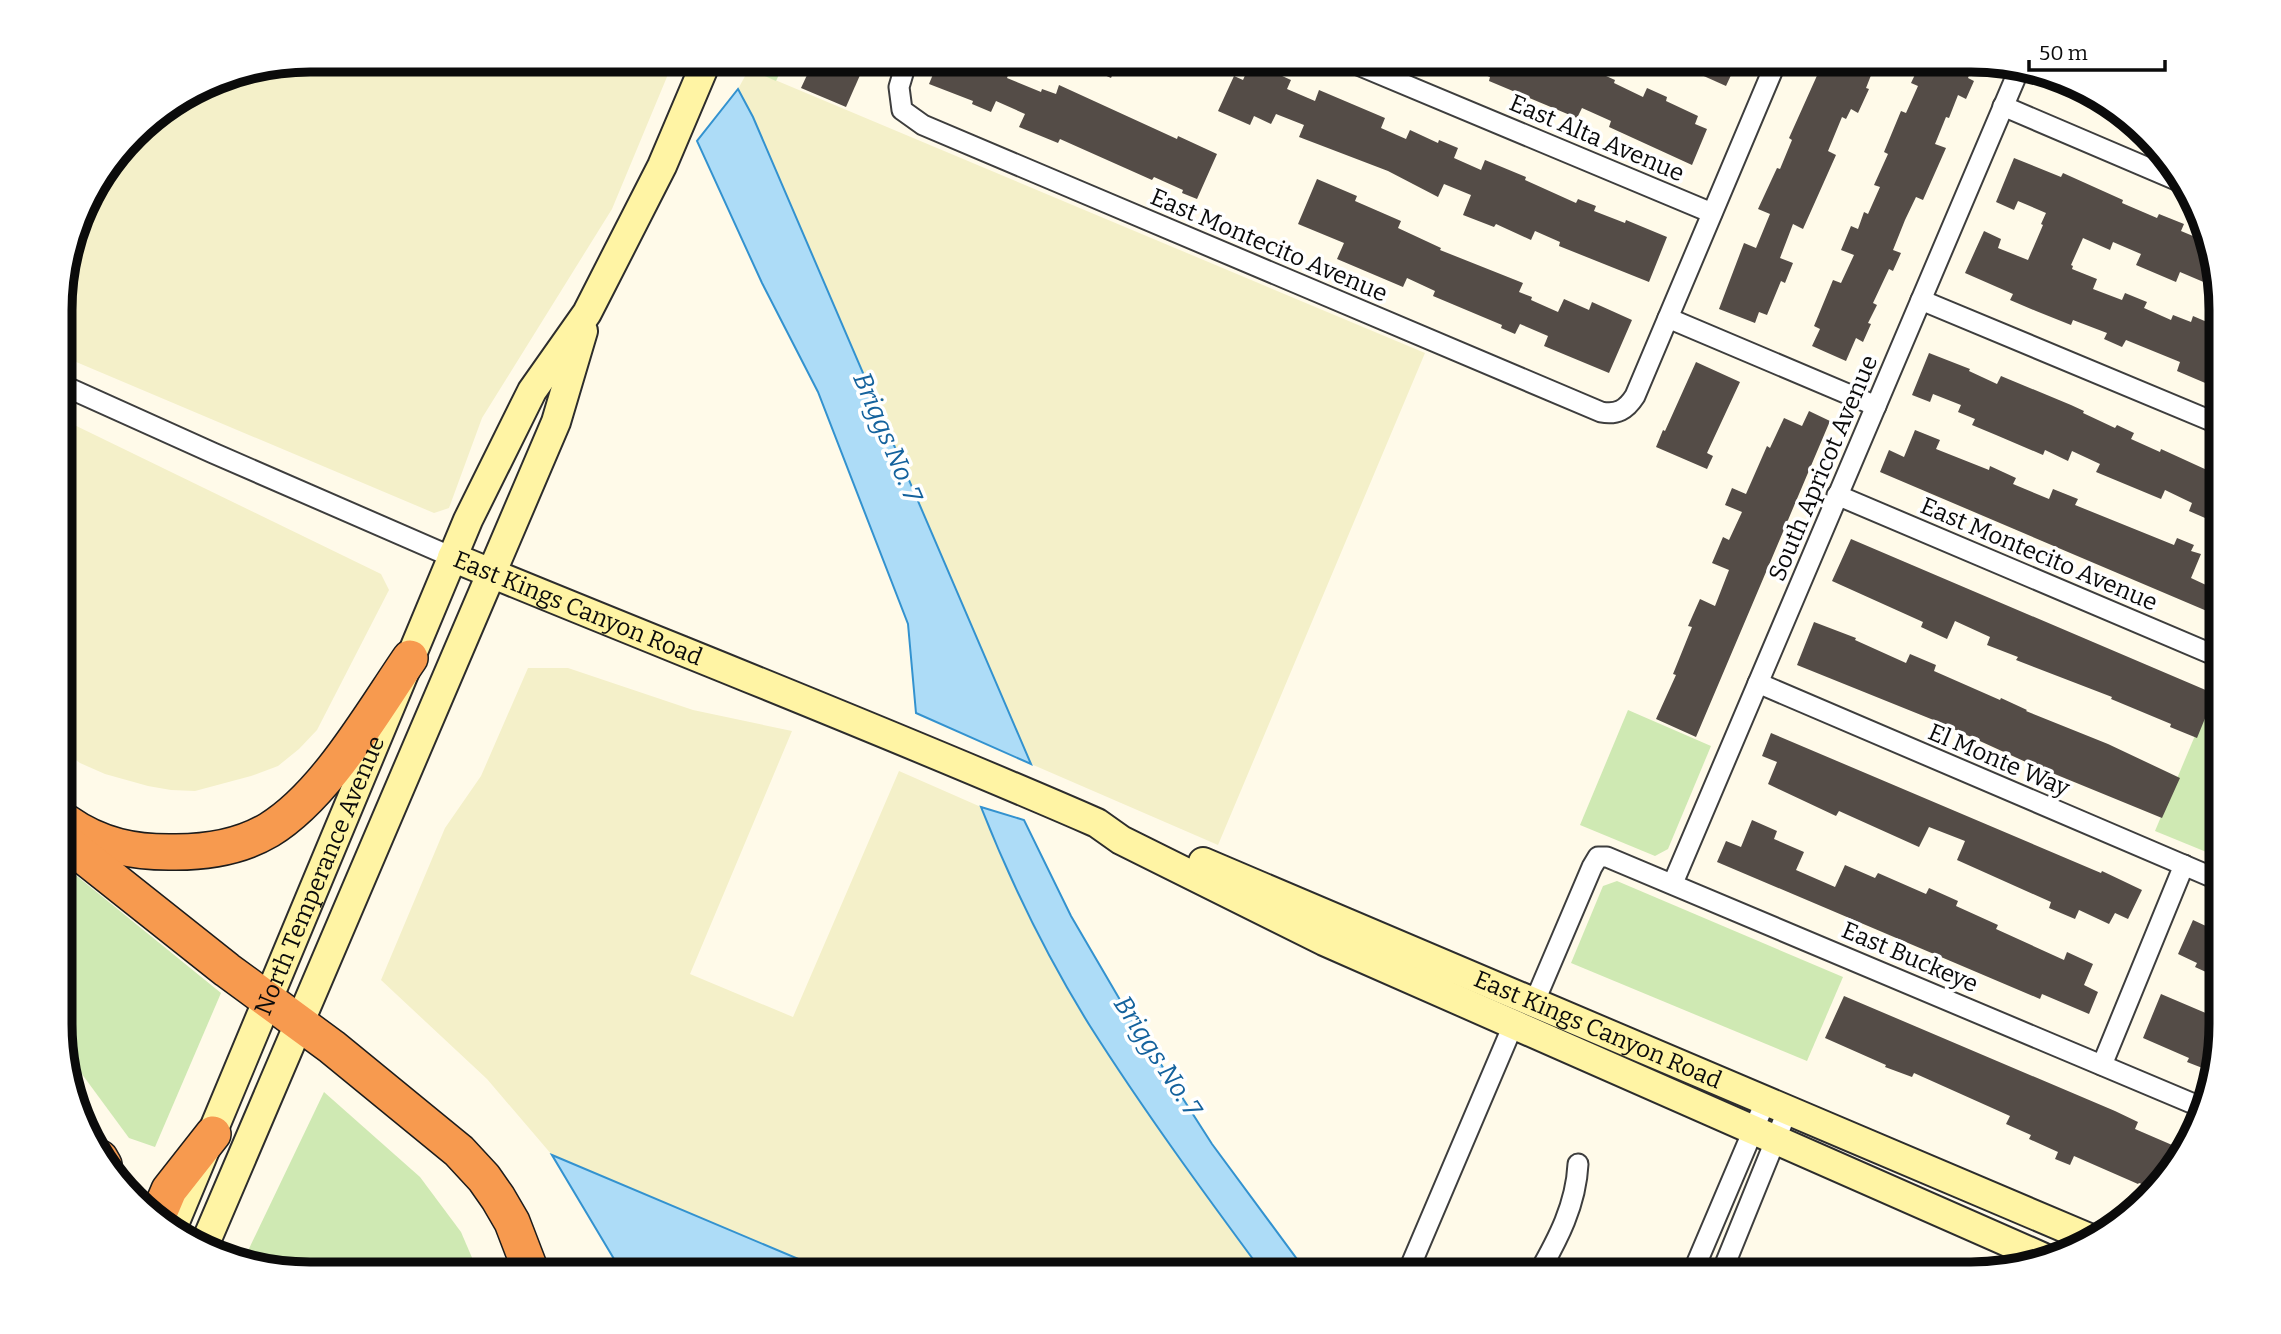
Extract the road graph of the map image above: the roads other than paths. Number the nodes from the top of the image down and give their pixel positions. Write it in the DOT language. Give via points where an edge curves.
graph roads {
  1 [pos="703,72"];
  2 [pos="903,72"];
  3 [pos="1375,72"];
  4 [pos="1772,72"];
  5 [pos="2016,77"];
  6 [pos="2003,106"];
  7 [pos="2167,176"];
  8 [pos="1712,213"];
  9 [pos="1921,300"];
  10 [pos="587,313"];
  11 [pos="1668,318"];
  12 [pos="72,390"];
  13 [pos="1876,406"];
  14 [pos="2209,420"];
  15 [pos="1837,495"];
  16 [pos="452,557"];
  17 [pos="492,574"];
  18 [pos="2209,653"];
  19 [pos="410,658"];
  20 [pos="1758,683"];
  21 [pos="1097,823"];
  22 [pos="72,825"];
  23 [pos="72,847"];
  24 [pos="2184,865"];
  25 [pos="2209,876"];
  26 [pos="1673,883"];
  27 [pos="1361,958"];
  28 [pos="267,1000"];
  29 [pos="1534,1003"];
  30 [pos="298,1023"];
  31 [pos="1514,1023"];
  32 [pos="2102,1065"];
  33 [pos="2195,1104"];
  34 [pos="1777,1105"];
  35 [pos="213,1135"];
  36 [pos="1765,1135"];
  37 [pos="1578,1164"];
  38 [pos="161,1209"];
  39 [pos="176,1220"];
  40 [pos="2081,1235"];
  41 [pos="207,1238"];
  42 [pos="2034,1254"];
  43 [pos="527,1262"];
  44 [pos="1411,1262"];
  45 [pos="1544,1262"];
  46 [pos="1698,1262"];
  47 [pos="1725,1262"];
  1 -- 10 [label="main road" via="662,166"];
  2 -- 11 [label="street, East Montecito Avenue" via="899,87 902,110 923,125 1601,412 1611,414 1629,405"];
  3 -- 8 [label="street, East Alta Avenue"];
  4 -- 8 [label="street"];
  5 -- 6 [label="street, South Apricot Avenue"];
  6 -- 7 [label="street"];
  6 -- 9 [label="street, South Apricot Avenue"];
  8 -- 11 [label="street"];
  9 -- 13 [label="street, South Apricot Avenue"];
  9 -- 14 [label="street"];
  10 -- 16 [label="main road, North Temperance Avenue" via="532,391"];
  10 -- 17 [label="main road, North Temperance Avenue" via="556,422"];
  11 -- 13 [label="street"];
  12 -- 16 [label="street, East Kings Canyon Road"];
  13 -- 15 [label="street, South Apricot Avenue"];
  15 -- 18 [label="street, East Montecito Avenue"];
  15 -- 20 [label="street, South Apricot Avenue"];
  16 -- 17 [label="main road, East Kings Canyon Road"];
  16 -- 19 [label="main road, North Temperance Avenue"];
  17 -- 21 [label="main road, East Kings Canyon Road"];
  17 -- 30 [label="main road, North Temperance Avenue"];
  19 -- 22 [label="highway" via="323,780 267,831 218,848 158,853 101,842"];
  19 -- 28 [label="main road, North Temperance Avenue"];
  20 -- 24 [label="street, El Monte Way"];
  20 -- 26 [label="street, South Apricot Avenue"];
  21 -- 27 [label="main road, East Kings Canyon Road" via="1133,846"];
  21 -- 29 [label="main road, East Kings Canyon Road" via="1126,829"];
  23 -- 28 [label="highway"];
  24 -- 25 [label="street, El Monte Way"];
  24 -- 32 [label="street"];
  26 -- 29 [label="street, East Buckeye" via="1598,857"];
  26 -- 32 [label="street, East Buckeye"];
  27 -- 29 [label="main road" via="1425,971 1513,1007"];
  27 -- 31 [label="main road, East Kings Canyon Road"];
  28 -- 30 [label="highway"];
  28 -- 35 [label="main road, North Temperance Avenue"];
  29 -- 34 [label="main road, East Kings Canyon Road"];
  30 -- 41 [label="main road, North Temperance Avenue"];
  30 -- 43 [label="highway" via="459,1151 484,1178 512,1222"];
  31 -- 36 [label="main road, East Kings Canyon Road"];
  31 -- 44 [label="street"];
  32 -- 33 [label="street, East Buckeye"];
  34 -- 36 [label="street"];
  34 -- 40 [label="main road, East Kings Canyon Road"];
  35 -- 38 [label="highway" via="169,1190"];
  35 -- 39 [label="main road, North Temperance Avenue"];
  36 -- 42 [label="main road, East Kings Canyon Road"];
  36 -- 46 [label="street"];
  36 -- 47 [label="street"];
  37 -- 45 [label="street" via="1574,1197"];
}
